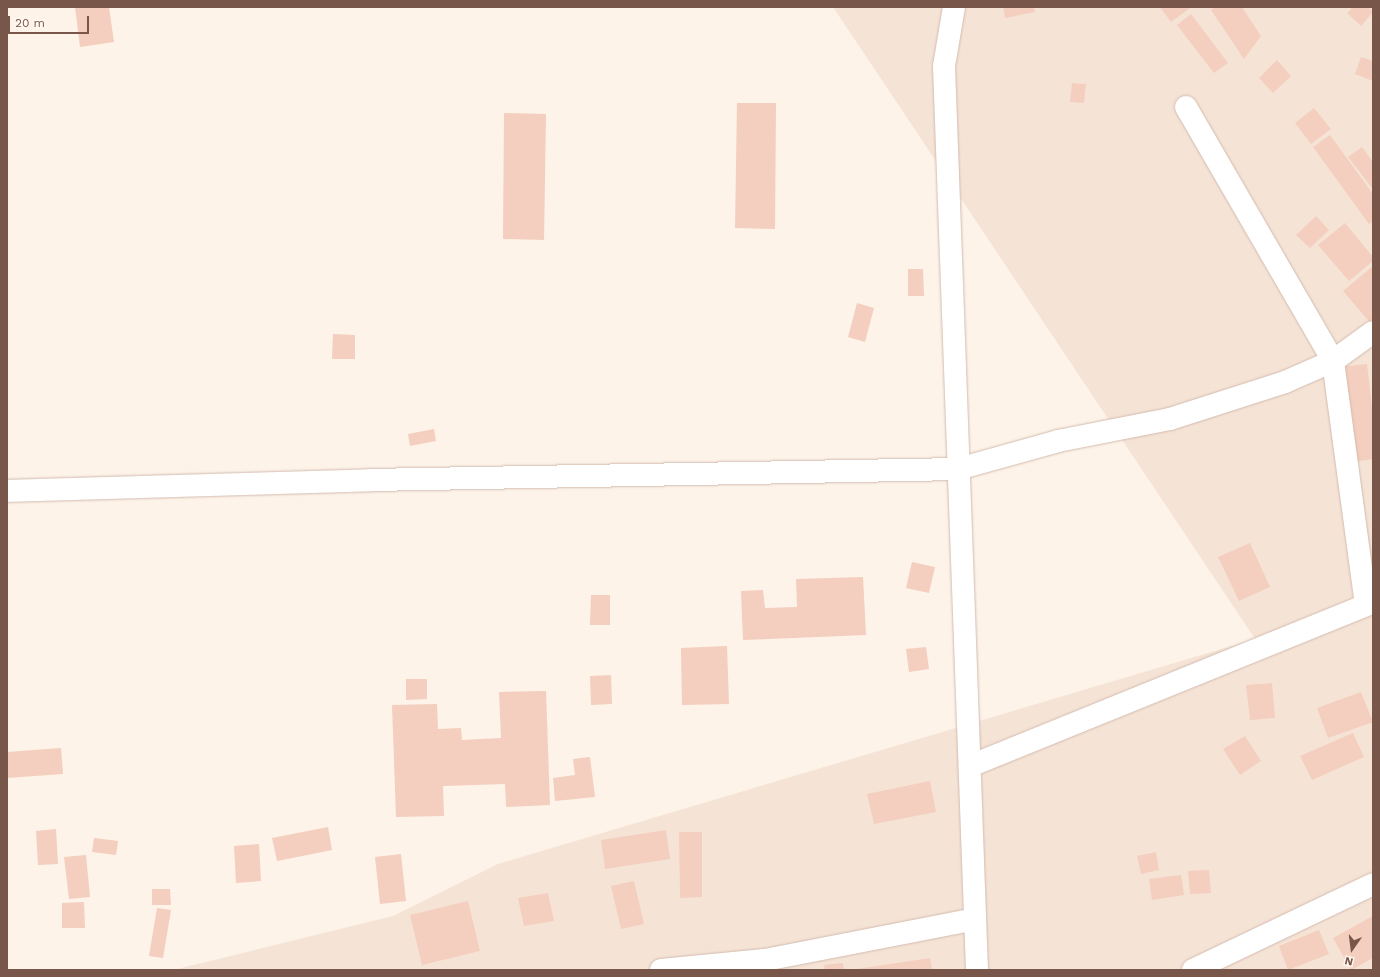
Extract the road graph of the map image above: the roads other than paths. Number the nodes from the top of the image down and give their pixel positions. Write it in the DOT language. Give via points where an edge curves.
graph roads {
  1 [pos="954,7"];
  2 [pos="1186,107"];
  3 [pos="1373,332"];
  4 [pos="1333,361"];
  5 [pos="958,469"];
  6 [pos="7,492"];
  7 [pos="1369,603"];
  8 [pos="970,766"];
  9 [pos="1373,884"];
  10 [pos="975,919"];
  11 [pos="661,970"];
  12 [pos="978,970"];
  13 [pos="1193,970"];
  1 -- 5 [label="street" via="944,66"];
  2 -- 4 [label="street"];
  3 -- 4 [label="street"];
  4 -- 5 [label="street" via="1285,382 1170,419 1058,441"];
  4 -- 7 [label="street"];
  5 -- 6 [label="street" via="378,480"];
  5 -- 8 [label="street"];
  7 -- 8 [label="street"];
  8 -- 10 [label="street"];
  9 -- 13 [label="street"];
  10 -- 11 [label="street" via="765,960"];
  10 -- 12 [label="street"];
}
